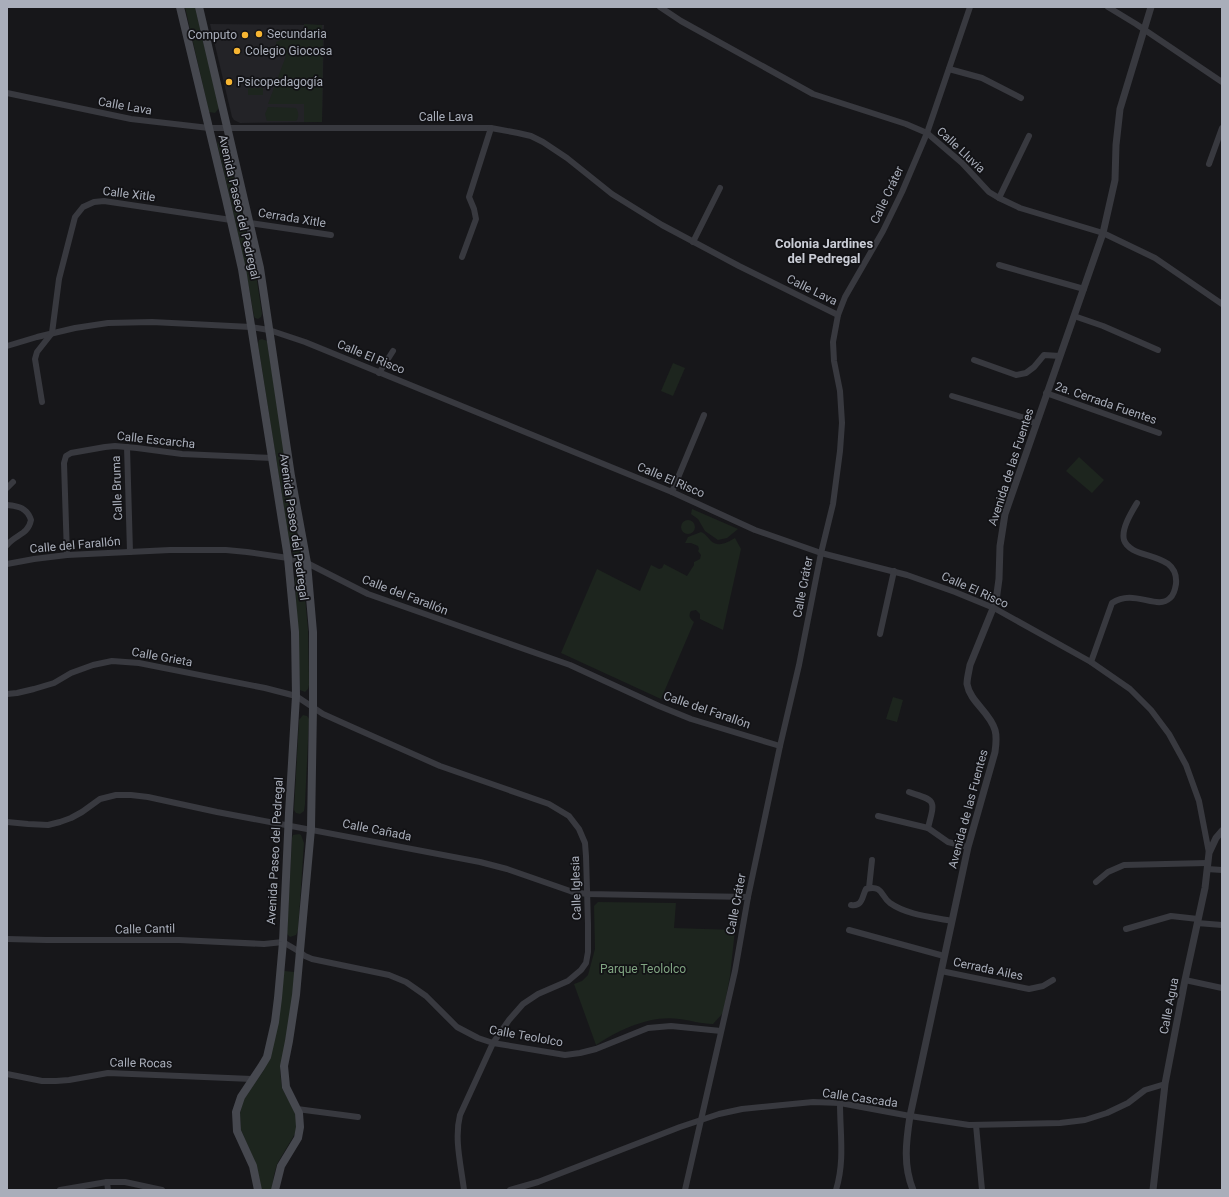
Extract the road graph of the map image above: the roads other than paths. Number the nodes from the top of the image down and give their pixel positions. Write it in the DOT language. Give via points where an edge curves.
graph roads {
  1 [pos="180,7"];
  2 [pos="199,7"];
  3 [pos="660,7"];
  4 [pos="970,7"];
  5 [pos="1108,7"];
  6 [pos="1151,7"];
  7 [pos="1144,30"];
  8 [pos="948,69"];
  9 [pos="1222,82"];
  10 [pos="7,93"];
  11 [pos="1021,98"];
  12 [pos="209,128"];
  13 [pos="491,128"];
  14 [pos="1222,128"];
  15 [pos="228,129"];
  16 [pos="927,133"];
  17 [pos="1029,136"];
  18 [pos="1209,164"];
  19 [pos="720,188"];
  20 [pos="999,198"];
  21 [pos="231,220"];
  22 [pos="250,223"];
  23 [pos="1103,233"];
  24 [pos="331,236"];
  25 [pos="693,242"];
  26 [pos="462,257"];
  27 [pos="1000,265"];
  28 [pos="1084,290"];
  29 [pos="1222,304"];
  30 [pos="838,316"];
  31 [pos="1074,316"];
  32 [pos="251,327"];
  33 [pos="269,330"];
  34 [pos="52,333"];
  35 [pos="7,346"];
  36 [pos="1158,350"];
  37 [pos="392,351"];
  38 [pos="1060,356"];
  39 [pos="974,360"];
  40 [pos="379,372"];
  41 [pos="1046,394"];
  42 [pos="952,396"];
  43 [pos="42,402"];
  44 [pos="704,415"];
  45 [pos="1036,424"];
  46 [pos="1159,433"];
  47 [pos="127,447"];
  48 [pos="273,458"];
  49 [pos="13,482"];
  50 [pos="7,488"];
  51 [pos="672,492"];
  52 [pos="1137,503"];
  53 [pos="7,505"];
  54 [pos="7,545"];
  55 [pos="130,552"];
  56 [pos="821,553"];
  57 [pos="67,555"];
  58 [pos="288,558"];
  59 [pos="307,563"];
  60 [pos="7,564"];
  61 [pos="894,571"];
  62 [pos="994,608"];
  63 [pos="880,634"];
  64 [pos="1091,662"];
  65 [pos="7,694"];
  66 [pos="296,696"];
  67 [pos="313,707"];
  68 [pos="780,746"];
  69 [pos="909,792"];
  70 [pos="878,816"];
  71 [pos="7,822"];
  72 [pos="288,826"];
  73 [pos="928,828"];
  74 [pos="311,829"];
  75 [pos="1222,831"];
  76 [pos="968,847"];
  77 [pos="1209,853"];
  78 [pos="872,860"];
  79 [pos="1207,866"];
  80 [pos="1222,870"];
  81 [pos="1096,882"];
  82 [pos="869,888"];
  83 [pos="587,894"];
  84 [pos="748,897"];
  85 [pos="851,905"];
  86 [pos="1198,921"];
  87 [pos="952,922"];
  88 [pos="1222,926"];
  89 [pos="1126,929"];
  90 [pos="849,930"];
  91 [pos="7,939"];
  92 [pos="283,942"];
  93 [pos="300,952"];
  94 [pos="944,956"];
  95 [pos="941,971"];
  96 [pos="1054,980"];
  97 [pos="1185,980"];
  98 [pos="1222,988"];
  99 [pos="721,1031"];
  100 [pos="493,1043"];
  101 [pos="7,1074"];
  102 [pos="252,1080"];
  103 [pos="1164,1084"];
  104 [pos="840,1104"];
  105 [pos="297,1109"];
  106 [pos="910,1116"];
  107 [pos="358,1117"];
  108 [pos="701,1120"];
  109 [pos="976,1125"];
  110 [pos="107,1182"];
  111 [pos="60,1190"];
  112 [pos="108,1190"];
  113 [pos="162,1190"];
  114 [pos="258,1190"];
  115 [pos="275,1190"];
  116 [pos="464,1190"];
  117 [pos="510,1190"];
  118 [pos="685,1190"];
  119 [pos="836,1190"];
  120 [pos="913,1190"];
  121 [pos="982,1190"];
  122 [pos="1153,1190"];
  1 -- 12 [label="main road, Avenida Paseo del Pedregal"];
  2 -- 15 [label="main road, Avenida Paseo del Pedregal"];
  3 -- 16 [label="street, Calle Lluvia" via="813,94"];
  4 -- 8 [label="street, Calle Cráter"];
  5 -- 7 [label="street"];
  6 -- 7 [label="street, Avenida de las Fuentes"];
  7 -- 9 [label="street"];
  7 -- 23 [label="street, Avenida de las Fuentes" via="1120,109 1116,180"];
  8 -- 11 [label="street" via="982,78"];
  8 -- 16 [label="street, Calle Cráter"];
  10 -- 12 [label="street, Calle Lava" via="131,119"];
  12 -- 15 [label="street, Calle Lava"];
  12 -- 21 [label="main road, Avenida Paseo del Pedregal"];
  13 -- 15 [label="street, Calle Lava"];
  13 -- 25 [label="street, Calle Lava" via="518,132 543,142 612,194"];
  13 -- 26 [label="street" via="469,197 476,219"];
  14 -- 18 [label="street"];
  15 -- 22 [label="main road, Avenida Paseo del Pedregal"];
  16 -- 20 [label="street, Calle Lluvia" via="962,163 989,192"];
  16 -- 30 [label="street, Calle Cráter" via="902,192 845,297"];
  17 -- 20 [label="street"];
  19 -- 25 [label="street"];
  20 -- 23 [label="street, Calle Lluvia" via="1020,208"];
  21 -- 32 [label="main road, Avenida Paseo del Pedregal"];
  21 -- 34 [label="street, Calle Xitle" via="104,201 83,207 75,217 59,279"];
  22 -- 24 [label="street, Cerrada Xitle"];
  22 -- 33 [label="main road, Avenida Paseo del Pedregal"];
  23 -- 28 [label="street, Avenida de las Fuentes"];
  23 -- 29 [label="street, Calle Lluvia" via="1155,258"];
  25 -- 30 [label="street, Calle Lava"];
  27 -- 28 [label="street"];
  28 -- 31 [label="street, Avenida de las Fuentes"];
  30 -- 56 [label="street, Calle Cráter" via="833,342 842,423 833,504"];
  31 -- 36 [label="street"];
  31 -- 38 [label="street, Avenida de las Fuentes"];
  32 -- 33 [label="street, Calle El Risco"];
  32 -- 34 [label="street, Calle El Risco" via="152,322 108,323"];
  32 -- 48 [label="main road, Avenida Paseo del Pedregal"];
  33 -- 40 [label="street, Calle El Risco"];
  33 -- 59 [label="main road, Avenida Paseo del Pedregal"];
  34 -- 35 [label="street, Calle El Risco"];
  34 -- 43 [label="street" via="37,352 35,359"];
  37 -- 40 [label="street"];
  38 -- 39 [label="street" via="1044,355 1026,373 1016,375"];
  38 -- 41 [label="street, Avenida de las Fuentes"];
  40 -- 51 [label="street, Calle El Risco"];
  41 -- 45 [label="street, Avenida de las Fuentes"];
  41 -- 46 [label="street, 2a. Cerrada Fuentes"];
  42 -- 45 [label="street" via="1025,418"];
  44 -- 51 [label="street"];
  45 -- 62 [label="street, Avenida de las Fuentes" via="1003,524"];
  47 -- 48 [label="street, Calle Escarcha" via="182,454"];
  47 -- 55 [label="street, Calle Bruma"];
  47 -- 57 [label="street, Calle Escarcha" via="105,446 79,450 66,456 64,463"];
  48 -- 58 [label="main road, Avenida Paseo del Pedregal"];
  49 -- 50 [label="street"];
  51 -- 56 [label="street, Calle El Risco" via="755,530"];
  52 -- 64 [label="street" via="1123,534 1124,541 1132,550 1162,560 1169,566 1174,574 1175,590 1172,597 1160,603 1136,597 1126,597 1112,603"];
  53 -- 54 [label="street" via="26,510 32,520 24,534"];
  55 -- 57 [label="street, Calle del Farallón"];
  55 -- 58 [label="street, Calle del Farallón" via="226,550"];
  56 -- 61 [label="street, Calle El Risco"];
  56 -- 68 [label="street, Calle Cráter"];
  57 -- 60 [label="street, Calle del Farallón"];
  58 -- 59 [label="street, Calle del Farallón"];
  58 -- 66 [label="main road, Avenida Paseo del Pedregal" via="295,632"];
  59 -- 67 [label="main road, Avenida Paseo del Pedregal" via="313,632"];
  59 -- 68 [label="street, Calle del Farallón" via="368,594 570,665 691,719"];
  61 -- 62 [label="street, Calle El Risco" via="937,584"];
  61 -- 63 [label="street"];
  62 -- 64 [label="street, Calle El Risco"];
  62 -- 76 [label="street, Avenida de las Fuentes" via="970,665 967,685 991,720 996,740 995,752"];
  64 -- 77 [label="street, Calle El Risco" via="1130,689 1151,710 1169,734 1186,765 1199,801"];
  65 -- 66 [label="street, Calle Grieta" via="34,690 71,673 112,661 139,662"];
  66 -- 67 [label="street, Calle Grieta"];
  66 -- 72 [label="main road, Avenida Paseo del Pedregal"];
  67 -- 74 [label="main road, Avenida Paseo del Pedregal"];
  67 -- 83 [label="street, Calle Iglesia" via="323,714 440,766 549,804 569,816 579,829 584,843"];
  68 -- 84 [label="street, Calle Cráter"];
  69 -- 73 [label="street" via="928,798 931,802 933,806"];
  70 -- 73 [label="street"];
  71 -- 72 [label="street, Calle Cañada" via="48,825 71,818 100,799 131,795"];
  72 -- 74 [label="street, Calle Cañada"];
  72 -- 92 [label="main road, Avenida Paseo del Pedregal"];
  73 -- 76 [label="street" via="948,842"];
  74 -- 83 [label="street, Calle Cañada" via="480,862 573,892"];
  74 -- 93 [label="main road, Avenida Paseo del Pedregal"];
  75 -- 77 [label="street, Calle Agua"];
  76 -- 87 [label="street, Avenida de las Fuentes"];
  77 -- 79 [label="street, Calle Agua"];
  78 -- 82 [label="street"];
  79 -- 80 [label="street"];
  79 -- 81 [label="street" via="1124,865 1108,872"];
  79 -- 86 [label="street, Calle Agua"];
  82 -- 85 [label="street" via="866,889 859,904"];
  82 -- 87 [label="street" via="882,891 888,902 901,909"];
  83 -- 84 [label="street, Calle Cañada"];
  83 -- 100 [label="street, Calle Iglesia" via="586,963 568,981 538,994 523,1004"];
  84 -- 99 [label="street, Calle Cráter"];
  86 -- 88 [label="street"];
  86 -- 89 [label="street" via="1170,916"];
  86 -- 97 [label="street, Calle Agua"];
  87 -- 94 [label="street, Avenida de las Fuentes"];
  90 -- 94 [label="street"];
  91 -- 92 [label="street, Calle Cantil" via="179,940 264,944"];
  92 -- 93 [label="street, Calle Teololco"];
  92 -- 102 [label="main road, Avenida Paseo del Pedregal" via="278,998 268,1052"];
  93 -- 100 [label="street, Calle Teololco" via="312,959 389,975 406,982 426,996 457,1027"];
  93 -- 105 [label="main road, Avenida Paseo del Pedregal" via="293,1017 284,1066 286,1087"];
  94 -- 95 [label="street, Avenida de las Fuentes"];
  95 -- 96 [label="street, Cerrada Ailes" via="1028,989"];
  95 -- 106 [label="street, Avenida de las Fuentes"];
  97 -- 98 [label="street"];
  97 -- 103 [label="street, Calle Agua"];
  99 -- 100 [label="street, Calle Teololco" via="671,1026 648,1028 596,1049 565,1055"];
  99 -- 108 [label="street, Calle Cráter"];
  100 -- 116 [label="street, Calle Iglesia" via="457,1127"];
  101 -- 102 [label="street, Calle Rocas" via="42,1081 69,1080 108,1073"];
  102 -- 114 [label="main road, Avenida Paseo del Pedregal" via="239,1102 236,1118 237,1131 252,1166"];
  103 -- 109 [label="street, Calle Cascada" via="1145,1090 1107,1114 1085,1120"];
  103 -- 122 [label="street, Calle Agua"];
  104 -- 106 [label="street, Calle Cascada"];
  104 -- 108 [label="street, Calle Cascada" via="813,1102 776,1105 719,1114"];
  104 -- 119 [label="street" via="842,1153"];
  105 -- 107 [label="street"];
  105 -- 115 [label="main road, Avenida Paseo del Pedregal" via="301,1122 299,1133 281,1166"];
  106 -- 109 [label="street, Calle Cascada"];
  106 -- 120 [label="street, Avenida de las Fuentes" via="905,1146 906,1166"];
  108 -- 117 [label="street, Calle Cascada" via="538,1182"];
  108 -- 118 [label="street, Calle Cráter"];
  109 -- 121 [label="street"];
  110 -- 111 [label="street"];
  110 -- 112 [label="street"];
  110 -- 113 [label="street" via="125,1182"];
}
